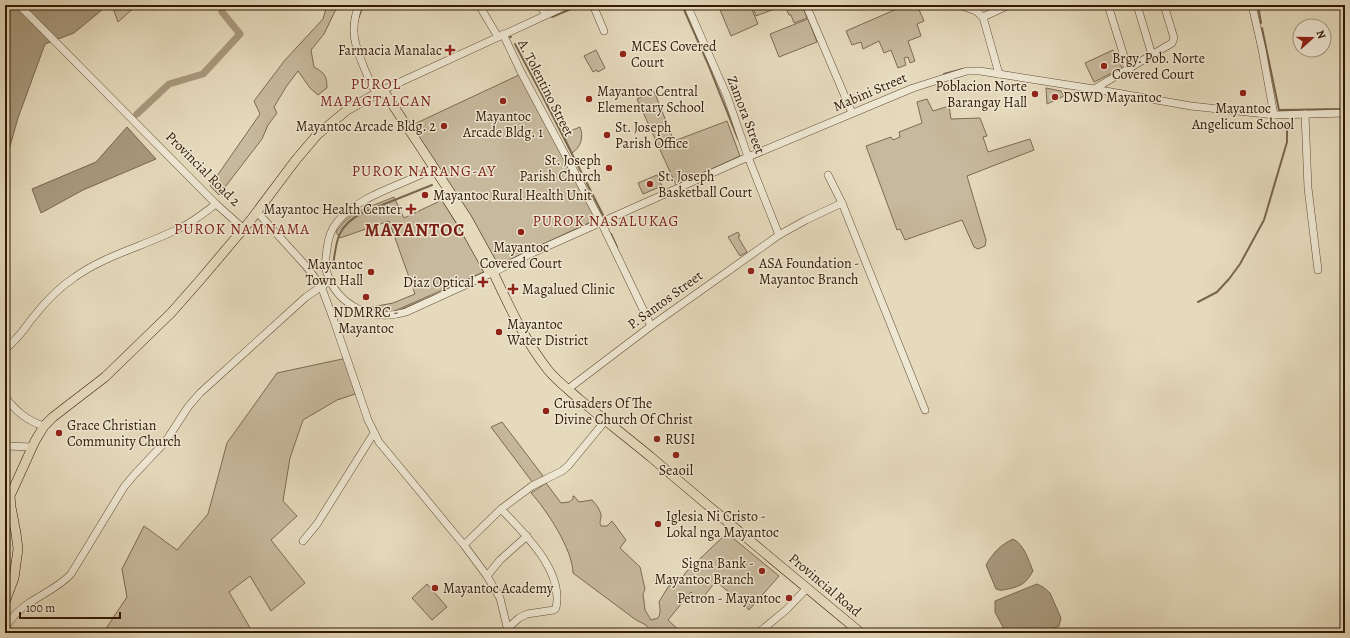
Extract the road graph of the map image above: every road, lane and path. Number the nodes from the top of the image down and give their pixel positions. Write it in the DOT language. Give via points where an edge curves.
graph roads {
  1 [pos="20,5"];
  2 [pos="359,5"];
  3 [pos="478,5"];
  4 [pos="541,5"];
  5 [pos="568,5"];
  6 [pos="593,5"];
  7 [pos="687,5"];
  8 [pos="806,5"];
  9 [pos="959,5"];
  10 [pos="1009,5"];
  11 [pos="1108,5"];
  12 [pos="1137,5"];
  13 [pos="1164,5"];
  14 [pos="1252,5"];
  15 [pos="545,15"];
  16 [pos="983,17"];
  17 [pos="604,31"];
  18 [pos="501,36"];
  19 [pos="1152,55"];
  20 [pos="1128,69"];
  21 [pos="998,74"];
  22 [pos="1094,88"];
  23 [pos="378,90"];
  24 [pos="852,113"];
  25 [pos="1345,113"];
  26 [pos="1305,114"];
  27 [pos="1274,115"];
  28 [pos="748,158"];
  29 [pos="432,169"];
  30 [pos="828,175"];
  31 [pos="842,203"];
  32 [pos="216,204"];
  33 [pos="257,212"];
  34 [pos="601,222"];
  35 [pos="244,229"];
  36 [pos="779,235"];
  37 [pos="1318,270"];
  38 [pos="493,272"];
  39 [pos="330,281"];
  40 [pos="320,286"];
  41 [pos="651,326"];
  42 [pos="5,349"];
  43 [pos="568,389"];
  44 [pos="5,397"];
  45 [pos="925,410"];
  46 [pos="605,421"];
  47 [pos="44,426"];
  48 [pos="374,433"];
  49 [pos="5,446"];
  50 [pos="32,447"];
  51 [pos="9,501"];
  52 [pos="501,509"];
  53 [pos="5,516"];
  54 [pos="527,536"];
  55 [pos="303,541"];
  56 [pos="464,545"];
  57 [pos="487,576"];
  58 [pos="807,588"];
  59 [pos="5,602"];
  60 [pos="5,628"];
  61 [pos="508,631"];
  62 [pos="758,633"];
  63 [pos="861,633"];
  1 -- 32 [label="street, Provincial Road 2"];
  2 -- 23 [label="street" via="354,18 354,40 358,53"];
  3 -- 18 [label="street, A. Tolentino Street"];
  4 -- 15 [label="street"];
  5 -- 15 [label="street"];
  6 -- 17 [label="street"];
  7 -- 28 [label="street, Zamora Street" via="726,96"];
  8 -- 24 [label="street"];
  9 -- 16 [label="street" via="976,11"];
  10 -- 16 [label="street"];
  11 -- 20 [label="street"];
  12 -- 19 [label="street"];
  13 -- 19 [label="street" via="1174,40"];
  14 -- 27 [label="street"];
  15 -- 18 [label="street"];
  16 -- 21 [label="street"];
  18 -- 23 [label="street"];
  18 -- 34 [label="street, A. Tolentino Street"];
  19 -- 20 [label="street"];
  20 -- 22 [label="street"];
  21 -- 22 [label="street, Mabini Street"];
  21 -- 24 [label="street, Mabini Street" via="980,71 954,74"];
  22 -- 27 [label="street, Mabini Street" via="1191,106"];
  23 -- 29 [label="main road, Provincial Road"];
  23 -- 33 [label="main road, Provincial Road 2" via="347,110 317,135"];
  24 -- 28 [label="street, Mabini Street"];
  25 -- 26 [label="street, Mabini Street"];
  26 -- 27 [label="street, Mabini Street"];
  26 -- 37 [label="street" via="1308,188"];
  28 -- 34 [label="street, Mabini Street"];
  28 -- 36 [label="street, Zamora Street"];
  29 -- 38 [label="main road, Provincial Road" via="465,222 488,270"];
  29 -- 39 [label="street" via="367,199 338,220 330,236 326,255 326,273"];
  30 -- 31 [label="street"];
  31 -- 36 [label="street, P. Santos Street"];
  31 -- 45 [label="street"];
  32 -- 35 [label="street, Provincial Road 2"];
  32 -- 42 [label="street" via="179,229 98,264 75,277 49,299 24,331"];
  33 -- 35 [label="main road, Provincial Road 2"];
  33 -- 40 [label="street" via="306,266"];
  34 -- 38 [label="street, Mabini Street"];
  34 -- 41 [label="street, A. Tolentino Street"];
  35 -- 47 [label="main road" via="159,325 100,382"];
  36 -- 41 [label="street, P. Santos Street"];
  38 -- 39 [label="street, Mabini Street" via="406,312 391,316 354,307 338,293"];
  38 -- 43 [label="main road, Provincial Road" via="536,353"];
  39 -- 40 [label="street"];
  40 -- 48 [label="street"];
  40 -- 60 [label="street" via="200,393 166,441 124,487 71,574 55,588 24,606"];
  41 -- 43 [label="street, P. Santos Street"];
  43 -- 46 [label="main road, Provincial Road"];
  44 -- 47 [label="street" via="24,417"];
  46 -- 52 [label="street" via="568,466 532,486"];
  46 -- 58 [label="main road, Provincial Road"];
  47 -- 50 [label="main road"];
  48 -- 55 [label="street" via="317,524"];
  48 -- 56 [label="street"];
  49 -- 50 [label="street"];
  50 -- 51 [label="main road"];
  51 -- 53 [label="street"];
  51 -- 59 [label="main road" via="18,541 13,583"];
  52 -- 54 [label="street"];
  52 -- 56 [label="street"];
  54 -- 57 [label="street" via="500,560"];
  54 -- 61 [label="street" via="550,568 556,583 558,599 554,610 527,614 519,618"];
  56 -- 57 [label="street"];
  57 -- 61 [label="street" via="500,598"];
  58 -- 62 [label="street"];
  58 -- 63 [label="main road, Provincial Road"];
}
